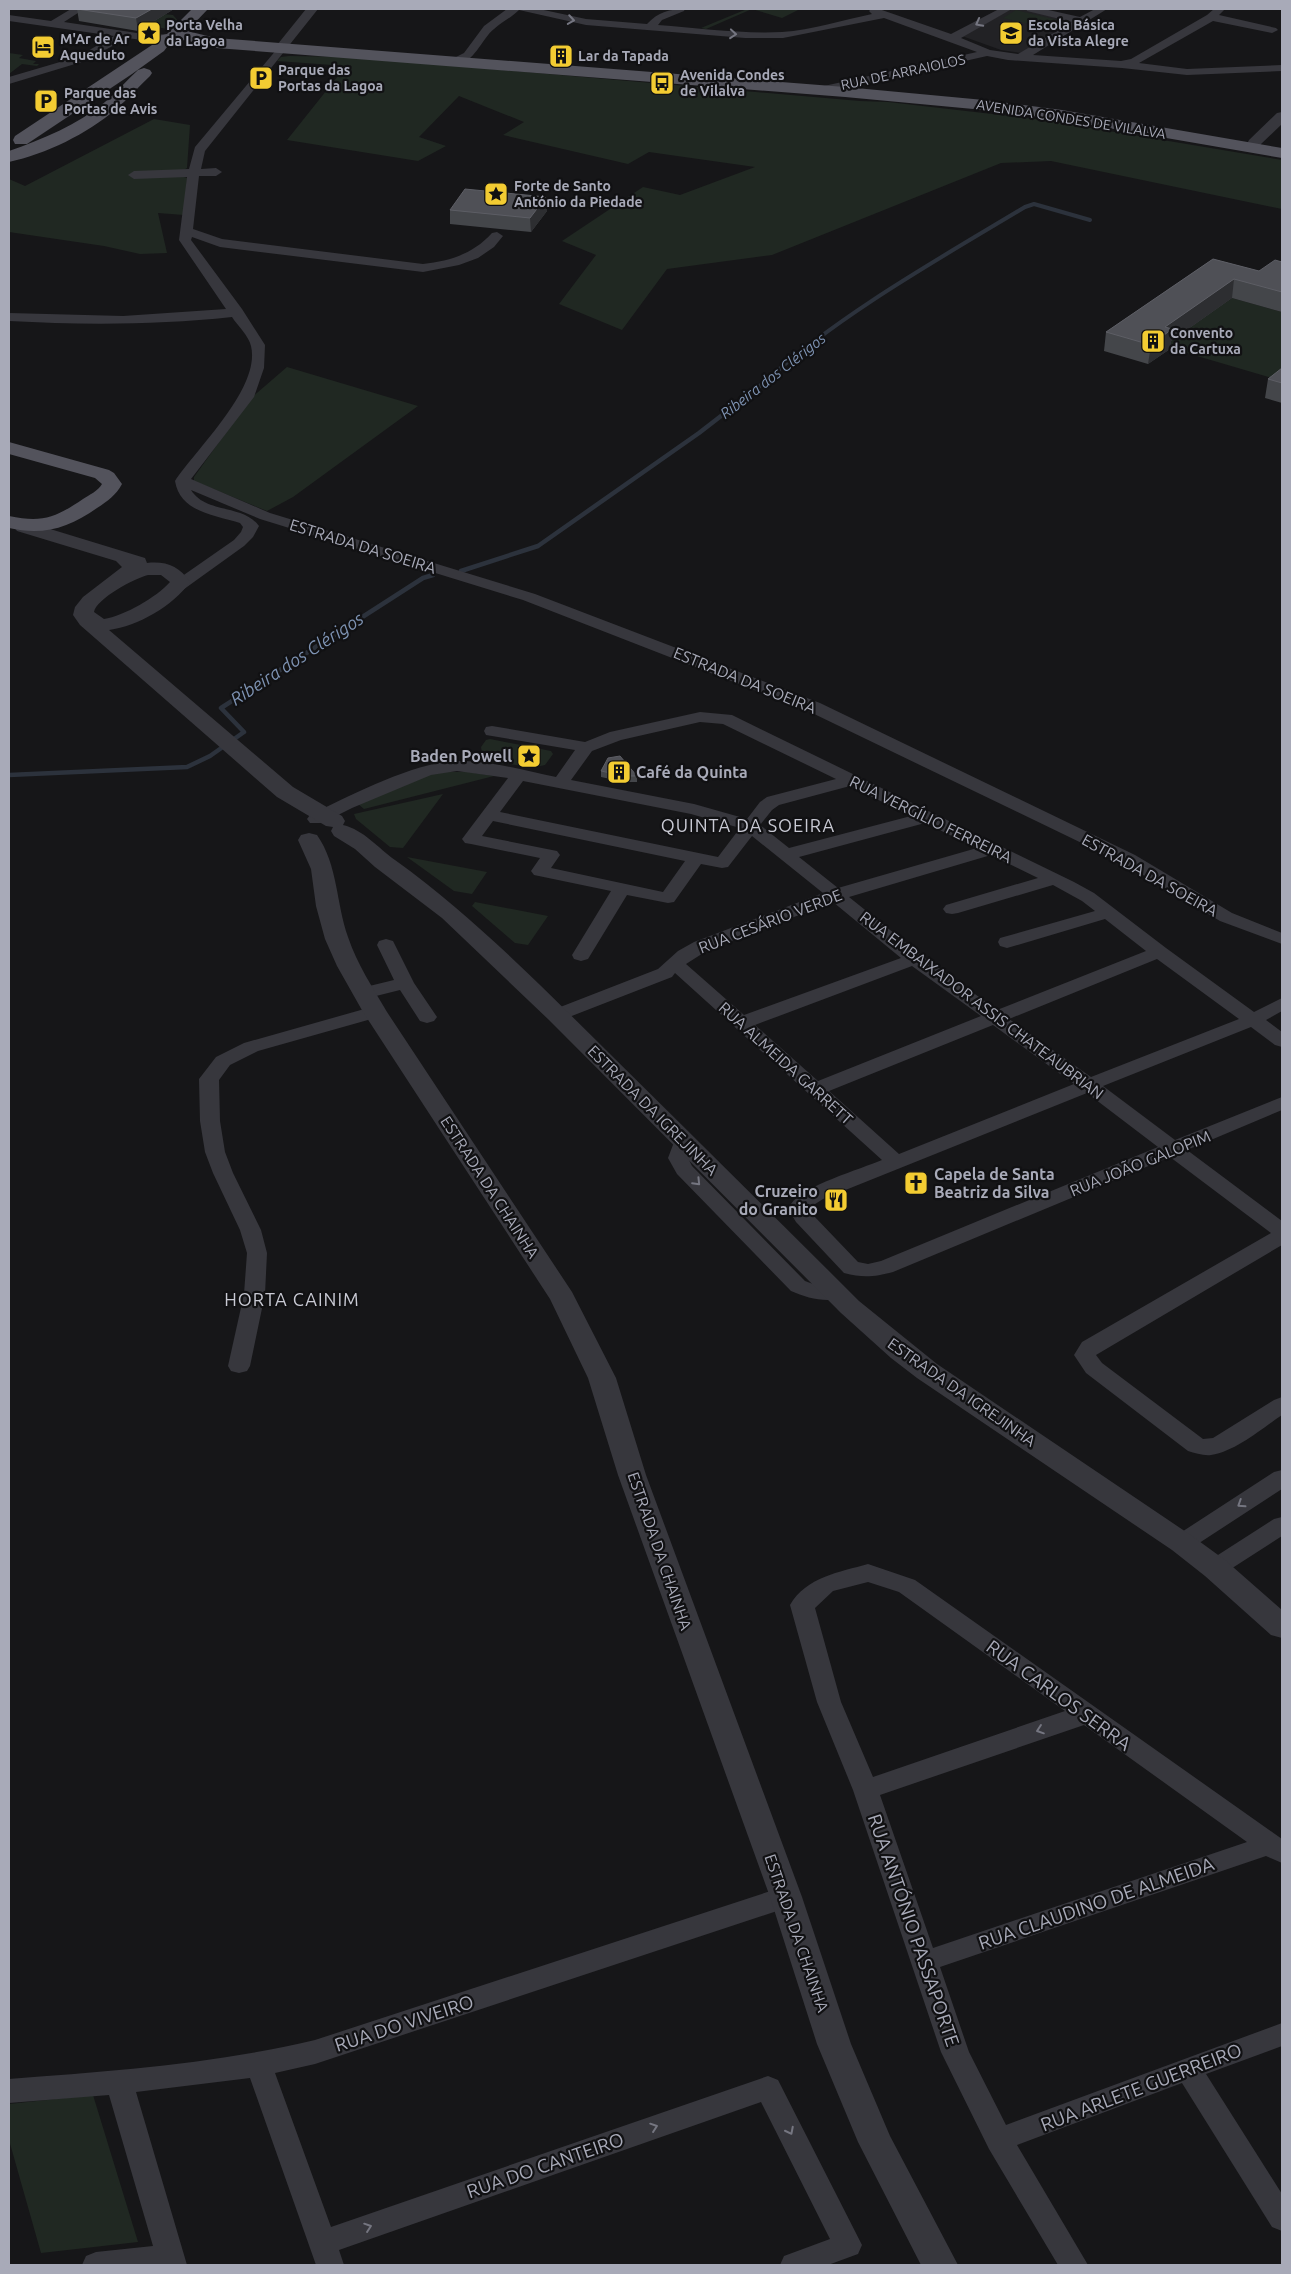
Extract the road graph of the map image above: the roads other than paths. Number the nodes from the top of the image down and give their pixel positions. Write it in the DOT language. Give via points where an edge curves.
graph roads {
  1 [pos="22,9"];
  2 [pos="78,9"];
  3 [pos="200,9"];
  4 [pos="205,9"];
  5 [pos="312,9"];
  6 [pos="514,9"];
  7 [pos="524,9"];
  8 [pos="680,9"];
  9 [pos="870,9"];
  10 [pos="1007,9"];
  11 [pos="1031,9"];
  12 [pos="1102,9"];
  13 [pos="1196,9"];
  14 [pos="1215,13"];
  15 [pos="887,14"];
  16 [pos="9,17"];
  17 [pos="29,21"];
  18 [pos="1082,21"];
  19 [pos="52,24"];
  20 [pos="650,27"];
  21 [pos="15,30"];
  22 [pos="1272,30"];
  23 [pos="126,34"];
  24 [pos="952,38"];
  25 [pos="176,40"];
  26 [pos="280,50"];
  27 [pos="988,53"];
  28 [pos="1020,58"];
  29 [pos="463,60"];
  30 [pos="1121,65"];
  31 [pos="1282,68"];
  32 [pos="9,82"];
  33 [pos="859,82"];
  34 [pos="819,90"];
  35 [pos="845,92"];
  36 [pos="1279,119"];
  37 [pos="1260,142"];
  38 [pos="15,143"];
  39 [pos="1282,149"];
  40 [pos="1282,153"];
  41 [pos="9,156"];
  42 [pos="216,172"];
  43 [pos="193,173"];
  44 [pos="134,175"];
  45 [pos="186,231"];
  46 [pos="497,236"];
  47 [pos="220,242"];
  48 [pos="196,255"];
  49 [pos="237,312"];
  50 [pos="9,317"];
  51 [pos="11,448"];
  52 [pos="182,481"];
  53 [pos="65,519"];
  54 [pos="13,523"];
  55 [pos="70,541"];
  56 [pos="125,567"];
  57 [pos="168,576"];
  58 [pos="84,610"];
  59 [pos="134,617"];
  60 [pos="114,642"];
  61 [pos="492,731"];
  62 [pos="586,747"];
  63 [pos="520,775"];
  64 [pos="852,780"];
  65 [pos="560,783"];
  66 [pos="488,815"];
  67 [pos="928,817"];
  68 [pos="751,826"];
  69 [pos="324,835"];
  70 [pos="994,849"];
  71 [pos="785,855"];
  72 [pos="696,858"];
  73 [pos="1055,879"];
  74 [pos="622,888"];
  75 [pos="835,895"];
  76 [pos="952,909"];
  77 [pos="1107,913"];
  78 [pos="1282,939"];
  79 [pos="1007,942"];
  80 [pos="386,945"];
  81 [pos="1159,952"];
  82 [pos="581,955"];
  83 [pos="914,959"];
  84 [pos="676,964"];
  85 [pos="405,983"];
  86 [pos="370,1002"];
  87 [pos="1282,1004"];
  88 [pos="557,1015"];
  89 [pos="426,1016"];
  90 [pos="993,1018"];
  91 [pos="1252,1020"];
  92 [pos="741,1023"];
  93 [pos="1282,1041"];
  94 [pos="1090,1086"];
  95 [pos="814,1089"];
  96 [pos="1282,1103"];
  97 [pos="1176,1149"];
  98 [pos="896,1162"];
  99 [pos="1282,1231"];
  100 [pos="1282,1236"];
  101 [pos="239,1366"];
  102 [pos="1282,1405"];
  103 [pos="1282,1478"];
  104 [pos="1282,1525"];
  105 [pos="1182,1543"];
  106 [pos="1215,1568"];
  107 [pos="824,1585"];
  108 [pos="1282,1626"];
  109 [pos="1086,1714"];
  110 [pos="866,1790"];
  111 [pos="1276,1848"];
  112 [pos="786,1896"];
  113 [pos="923,1962"];
  114 [pos="1282,2034"];
  115 [pos="259,2065"];
  116 [pos="1188,2069"];
  117 [pos="119,2082"];
  118 [pos="9,2091"];
  119 [pos="999,2140"];
  120 [pos="1282,2218"];
  121 [pos="326,2254"];
  122 [pos="172,2261"];
  123 [pos="96,2265"];
  124 [pos="794,2265"];
  125 [pos="940,2265"];
  126 [pos="1074,2265"];
  1 -- 16 [label="street"];
  2 -- 19 [label="street"];
  3 -- 25 [label="main road"];
  4 -- 25 [label="main road" via="195,32"];
  5 -- 26 [label="street"];
  6 -- 29 [label="street" via="488,28"];
  7 -- 20 [label="street, one-way" via="576,21"];
  8 -- 20 [label="street" via="658,18"];
  9 -- 15 [label="street"];
  10 -- 24 [label="street, one-way"];
  11 -- 18 [label="street"];
  12 -- 18 [label="street"];
  13 -- 14 [label="street"];
  14 -- 22 [label="street"];
  14 -- 30 [label="street" via="1135,61"];
  20 -- 15 [label="street, one-way" via="745,35 783,34"];
  15 -- 24 [label="street"];
  16 -- 17 [label="street"];
  17 -- 19 [label="street"];
  17 -- 21 [label="street"];
  18 -- 28 [label="street"];
  19 -- 23 [label="street"];
  23 -- 25 [label="street"];
  23 -- 32 [label="street" via="80,59"];
  24 -- 27 [label="street"];
  25 -- 26 [label="main road, AVENIDA CONDES DE VILALVA"];
  25 -- 38 [label="main road" via="126,70 87,105"];
  25 -- 41 [label="main road" via="168,54 109,108 40,146"];
  26 -- 29 [label="main road, AVENIDA CONDES DE VILALVA"];
  26 -- 43 [label="street" via="203,144"];
  27 -- 28 [label="street"];
  27 -- 33 [label="street, RUA DE ARRAIOLOS"];
  28 -- 30 [label="street"];
  29 -- 34 [label="main road, AVENIDA CONDES DE VILALVA"];
  30 -- 31 [label="street" via="1187,72"];
  33 -- 34 [label="street, RUA DE ARRAIOLOS"];
  33 -- 35 [label="street"];
  34 -- 35 [label="main road, AVENIDA CONDES DE VILALVA"];
  35 -- 37 [label="main road, AVENIDA CONDES DE VILALVA" via="1062,115 1222,142"];
  36 -- 37 [label="street"];
  37 -- 39 [label="street"];
  37 -- 40 [label="main road, AVENIDA CONDES DE VILALVA"];
  42 -- 43 [label="street"];
  43 -- 44 [label="street"];
  43 -- 45 [label="street"];
  45 -- 47 [label="street"];
  45 -- 48 [label="street" via="185,240"];
  46 -- 47 [label="street" via="488,248 467,259 423,268"];
  47 -- 48 [label="street" via="199,250"];
  48 -- 49 [label="street"];
  49 -- 50 [label="street" via="153,319"];
  49 -- 52 [label="street" via="258,345 257,368 246,398"];
  51 -- 53 [label="main road" via="102,474 111,481 108,491"];
  52 -- 57 [label="street" via="185,496 193,502 245,520 251,526 239,543 207,566"];
  52 -- 78 [label="street, ESTRADA DA SOEIRA" via="266,516 529,597 814,707 1129,859 1226,917"];
  53 -- 54 [label="main road" via="41,527"];
  53 -- 55 [label="street" via="57,530 61,537"];
  54 -- 55 [label="street"];
  55 -- 56 [label="street"];
  56 -- 57 [label="street"];
  56 -- 58 [label="street"];
  57 -- 59 [label="street"];
  58 -- 59 [label="street" via="89,619 101,623"];
  58 -- 60 [label="street" via="87,621"];
  59 -- 60 [label="street" via="112,630 110,636"];
  60 -- 69 [label="street" via="285,792"];
  61 -- 62 [label="street"];
  62 -- 64 [label="street, RUA VERGÍLIO FERREIRA" via="616,736 714,716"];
  62 -- 65 [label="street"];
  63 -- 65 [label="street, RUA EMBAIXADOR ASSIS CHATEAUBRIAN"];
  63 -- 66 [label="street"];
  63 -- 69 [label="street, RUA EMBAIXADOR ASSIS CHATEAUBRIAN" via="457,766 427,770"];
  64 -- 67 [label="street, RUA VERGÍLIO FERREIRA"];
  64 -- 68 [label="street" via="773,801"];
  65 -- 68 [label="street, RUA EMBAIXADOR ASSIS CHATEAUBRIAN" via="694,809"];
  66 -- 72 [label="street"];
  66 -- 74 [label="street" via="471,839 551,855 540,871"];
  67 -- 70 [label="street, RUA VERGÍLIO FERREIRA"];
  67 -- 71 [label="street"];
  68 -- 71 [label="street, RUA EMBAIXADOR ASSIS CHATEAUBRIAN"];
  68 -- 72 [label="street" via="722,863"];
  69 -- 86 [label="street, ESTRADA DA CHAINHA" via="328,906 337,939"];
  69 -- 88 [label="street, ESTRADA DA IGREJINHA" via="383,862 414,884 450,913"];
  70 -- 73 [label="street, RUA VERGÍLIO FERREIRA"];
  70 -- 75 [label="street, RUA CESÁRIO VERDE"];
  71 -- 75 [label="street, RUA EMBAIXADOR ASSIS CHATEAUBRIAN"];
  72 -- 74 [label="street" via="668,898"];
  73 -- 76 [label="street"];
  73 -- 77 [label="street, RUA VERGÍLIO FERREIRA" via="1088,897"];
  74 -- 82 [label="street"];
  75 -- 83 [label="street, RUA EMBAIXADOR ASSIS CHATEAUBRIAN"];
  75 -- 84 [label="street, RUA CESÁRIO VERDE" via="701,946 684,955"];
  77 -- 79 [label="street"];
  77 -- 81 [label="street, RUA VERGÍLIO FERREIRA"];
  80 -- 85 [label="street"];
  81 -- 90 [label="street"];
  81 -- 91 [label="street, RUA VERGÍLIO FERREIRA"];
  83 -- 90 [label="street, RUA EMBAIXADOR ASSIS CHATEAUBRIAN"];
  83 -- 92 [label="street"];
  84 -- 88 [label="street, RUA CESÁRIO VERDE" via="648,981"];
  84 -- 92 [label="street, RUA ALMEIDA GARRETT"];
  85 -- 86 [label="street"];
  85 -- 89 [label="street"];
  86 -- 101 [label="street" via="251,1047 223,1061 209,1079 211,1133 218,1162 257,1252 257,1274"];
  86 -- 112 [label="street, ESTRADA DA CHAINHA" via="563,1298 602,1378 639,1494"];
  87 -- 91 [label="street"];
  88 -- 105 [label="street, ESTRADA DA IGREJINHA" via="874,1329 927,1371"];
  90 -- 94 [label="street, RUA EMBAIXADOR ASSIS CHATEAUBRIAN"];
  90 -- 95 [label="street"];
  91 -- 93 [label="street, RUA VERGÍLIO FERREIRA"];
  91 -- 94 [label="street"];
  92 -- 95 [label="street, RUA ALMEIDA GARRETT"];
  94 -- 97 [label="street, RUA EMBAIXADOR ASSIS CHATEAUBRIAN"];
  94 -- 98 [label="street"];
  95 -- 98 [label="street, RUA ALMEIDA GARRETT"];
  96 -- 97 [label="street, RUA JOÃO GALOPIM"];
  97 -- 98 [label="street, RUA JOÃO GALOPIM" via="886,1267 868,1272 851,1268 803,1217 801,1204 816,1194"];
  97 -- 99 [label="street, RUA EMBAIXADOR ASSIS CHATEAUBRIAN"];
  100 -- 102 [label="street" via="1090,1347 1085,1355 1094,1368 1196,1445 1209,1448 1221,1444"];
  103 -- 105 [label="street, one-way"];
  104 -- 106 [label="street"];
  105 -- 106 [label="street, ESTRADA DA IGREJINHA"];
  106 -- 108 [label="street, ESTRADA DA IGREJINHA"];
  107 -- 109 [label="street, RUA CARLOS SERRA" via="868,1573 908,1586"];
  107 -- 110 [label="street, RUA ANTÓNIO PASSAPORTE" via="802,1605 829,1702"];
  109 -- 110 [label="street, one-way"];
  109 -- 111 [label="street, RUA CARLOS SERRA"];
  110 -- 113 [label="street, RUA ANTÓNIO PASSAPORTE"];
  111 -- 113 [label="street, RUA CLAUDINO DE ALMEIDA"];
  112 -- 115 [label="street, RUA DO VIVEIRO" via="363,2037"];
  112 -- 125 [label="street, ESTRADA DA CHAINHA" via="834,2044 855,2097"];
  113 -- 119 [label="street, RUA ANTÓNIO PASSAPORTE" via="955,2052"];
  114 -- 116 [label="street, RUA ARLETE GUERREIRO"];
  115 -- 117 [label="street, RUA DO VIVEIRO"];
  115 -- 121 [label="street"];
  116 -- 119 [label="street, RUA ARLETE GUERREIRO"];
  116 -- 120 [label="street"];
  117 -- 118 [label="street, RUA DO VIVEIRO"];
  117 -- 122 [label="street"];
  119 -- 126 [label="street, RUA ANTÓNIO PASSAPORTE"];
  121 -- 124 [label="street, RUA DO CANTEIRO, one-way" via="768,2088 848,2245"];
  122 -- 123 [label="street"];
}
